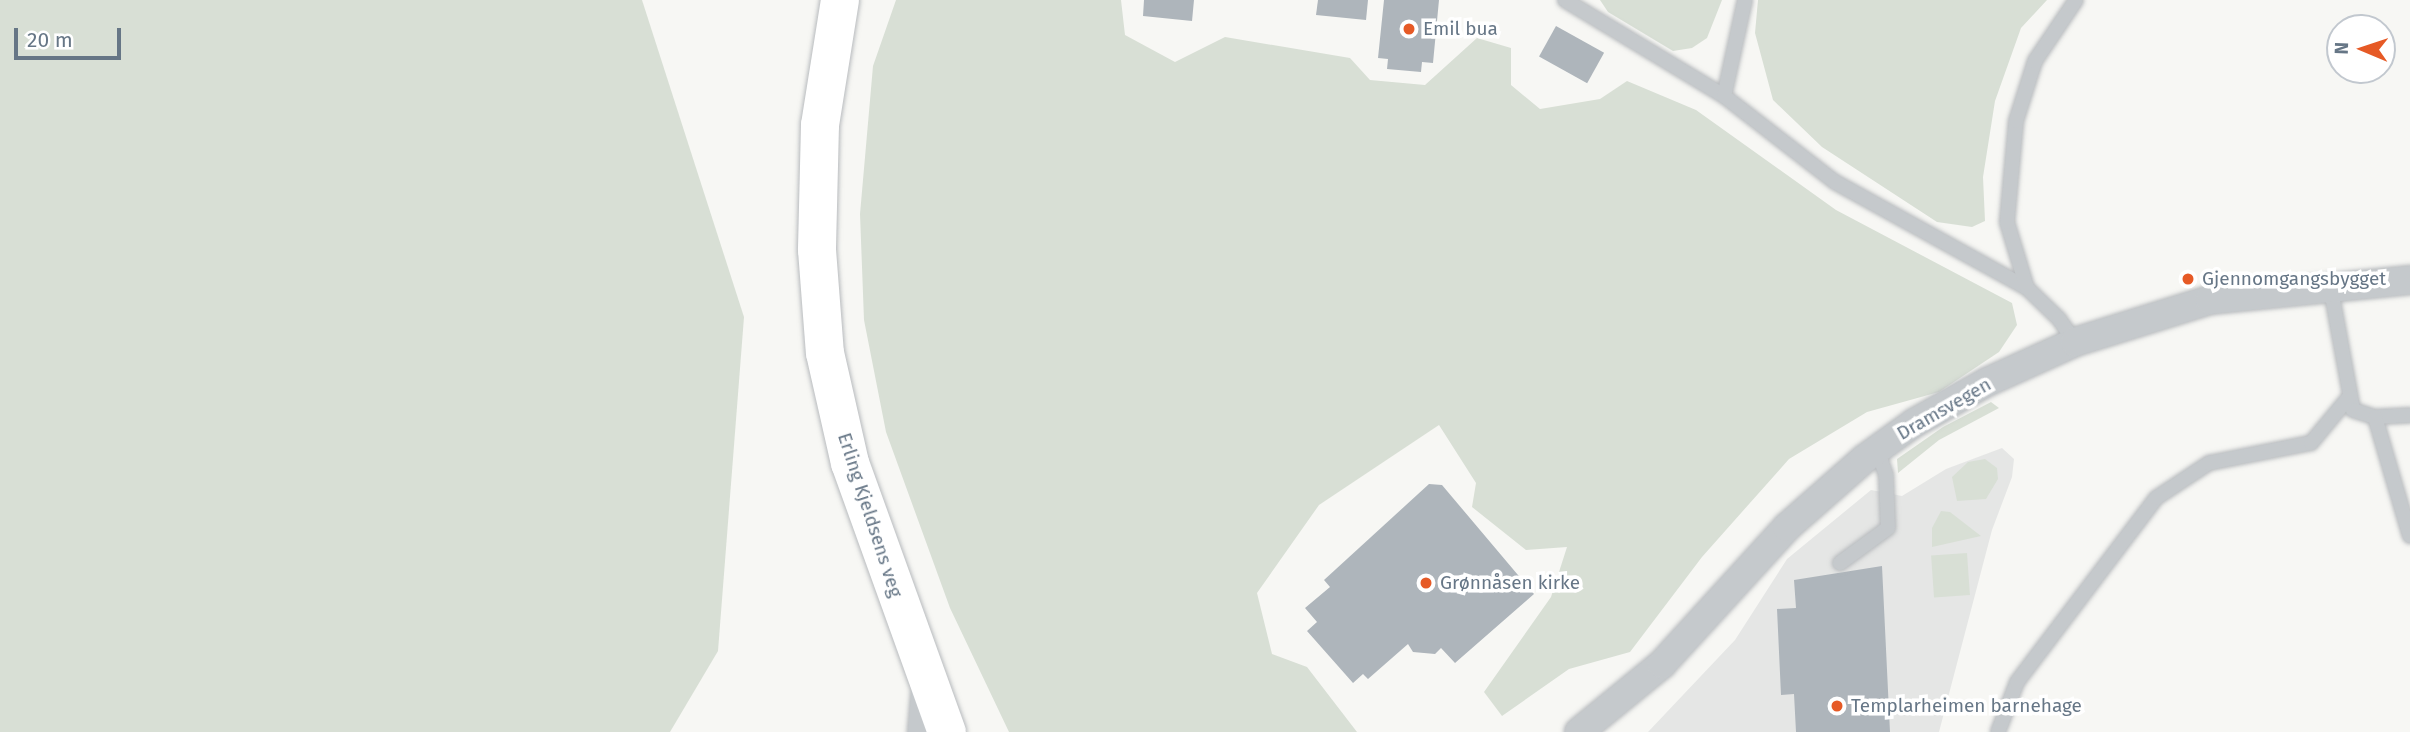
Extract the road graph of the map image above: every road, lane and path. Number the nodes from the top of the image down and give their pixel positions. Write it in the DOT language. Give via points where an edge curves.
graph roads {
  1 [pos="840,0"];
  2 [pos="1745,0"];
  3 [pos="2076,0"];
  4 [pos="1568,1"];
  5 [pos="1724,96"];
  6 [pos="2410,280"];
  7 [pos="2027,288"];
  8 [pos="2331,290"];
  9 [pos="2074,342"];
  10 [pos="2350,396"];
  11 [pos="2410,415"];
  12 [pos="2375,417"];
  13 [pos="1877,449"];
  14 [pos="2410,536"];
  15 [pos="1840,564"];
  16 [pos="926,678"];
  17 [pos="922,732"];
  18 [pos="947,732"];
  19 [pos="1579,732"];
  20 [pos="1998,732"];
  1 -- 16 [label="highway, Erling Kjeldsens veg" via="820,125 817,250 825,353 850,463"];
  2 -- 5 [label="lane"];
  3 -- 7 [label="lane" via="2035,61 2016,121 2007,222"];
  4 -- 5 [label="lane"];
  5 -- 7 [label="lane" via="1835,182"];
  6 -- 8 [label="street, Dramsvegen"];
  7 -- 9 [label="lane" via="2059,319"];
  8 -- 9 [label="street, Dramsvegen" via="2210,300"];
  8 -- 10 [label="lane"];
  9 -- 13 [label="street, Dramsvegen" via="1987,382"];
  10 -- 12 [label="lane" via="2353,410"];
  10 -- 20 [label="lane" via="2311,443 2209,463 2156,498 2017,682"];
  11 -- 12 [label="lane"];
  12 -- 14 [label="lane"];
  13 -- 15 [label="lane" via="1886,475 1888,528"];
  13 -- 19 [label="street, Dramsvegen" via="1787,527 1662,664"];
  16 -- 17 [label="street"];
  16 -- 18 [label="highway, Erling Kjeldsens veg"];
}
